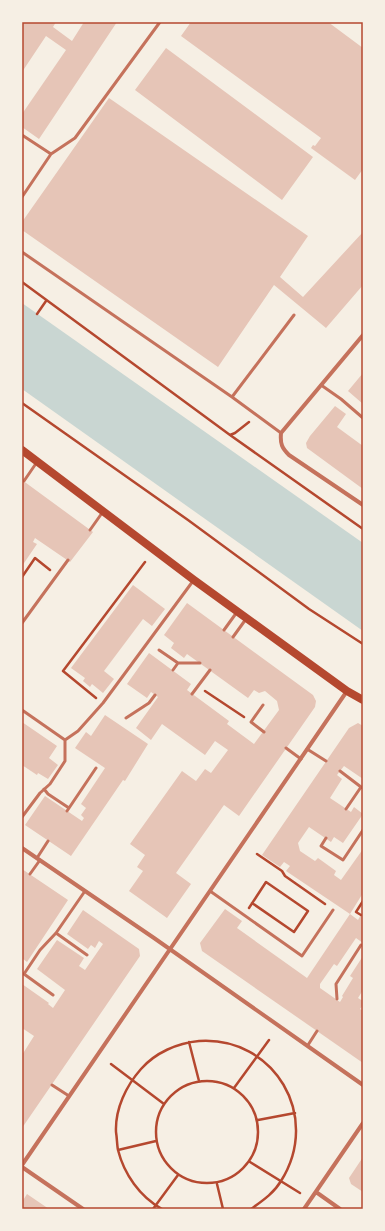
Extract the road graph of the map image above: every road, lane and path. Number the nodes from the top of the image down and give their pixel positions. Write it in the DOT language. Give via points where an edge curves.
graph roads {
  1 [pos="160,22"];
  2 [pos="22,135"];
  3 [pos="51,154"];
  4 [pos="22,197"];
  5 [pos="22,252"];
  6 [pos="22,282"];
  7 [pos="46,301"];
  8 [pos="37,314"];
  9 [pos="294,315"];
  10 [pos="363,335"];
  11 [pos="321,385"];
  12 [pos="232,397"];
  13 [pos="22,403"];
  14 [pos="258,416"];
  15 [pos="363,418"];
  16 [pos="281,433"];
  17 [pos="230,435"];
  18 [pos="22,450"];
  19 [pos="37,462"];
  20 [pos="24,481"];
  21 [pos="363,505"];
  22 [pos="104,512"];
  23 [pos="363,529"];
  24 [pos="90,530"];
  25 [pos="68,560"];
  26 [pos="145,562"];
  27 [pos="57,575"];
  28 [pos="22,577"];
  29 [pos="194,580"];
  30 [pos="238,611"];
  31 [pos="247,618"];
  32 [pos="22,623"];
  33 [pos="224,630"];
  34 [pos="233,637"];
  35 [pos="363,644"];
  36 [pos="159,650"];
  37 [pos="178,663"];
  38 [pos="200,663"];
  39 [pos="173,670"];
  40 [pos="210,670"];
  41 [pos="198,686"];
  42 [pos="347,692"];
  43 [pos="192,694"];
  44 [pos="155,695"];
  45 [pos="363,700"];
  46 [pos="104,704"];
  47 [pos="263,706"];
  48 [pos="22,710"];
  49 [pos="126,718"];
  50 [pos="251,722"];
  51 [pos="264,732"];
  52 [pos="66,740"];
  53 [pos="286,748"];
  54 [pos="307,749"];
  55 [pos="301,759"];
  56 [pos="326,761"];
  57 [pos="96,768"];
  58 [pos="340,771"];
  59 [pos="362,787"];
  60 [pos="44,789"];
  61 [pos="346,809"];
  62 [pos="22,817"];
  63 [pos="363,830"];
  64 [pos="326,838"];
  65 [pos="48,841"];
  66 [pos="22,848"];
  67 [pos="257,854"];
  68 [pos="39,859"];
  69 [pos="30,874"];
  70 [pos="85,890"];
  71 [pos="210,891"];
  72 [pos="363,901"];
  73 [pos="252,903"];
  74 [pos="333,910"];
  75 [pos="361,915"];
  76 [pos="56,933"];
  77 [pos="361,945"];
  78 [pos="170,949"];
  79 [pos="87,955"];
  80 [pos="53,995"];
  81 [pos="337,1000"];
  82 [pos="317,1032"];
  83 [pos="269,1040"];
  84 [pos="188,1042"];
  85 [pos="308,1045"];
  86 [pos="258,1056"];
  87 [pos="111,1064"];
  88 [pos="132,1080"];
  89 [pos="199,1081"];
  90 [pos="52,1085"];
  91 [pos="363,1085"];
  92 [pos="234,1088"];
  93 [pos="69,1096"];
  94 [pos="164,1104"];
  95 [pos="295,1113"];
  96 [pos="258,1120"];
  97 [pos="363,1123"];
  98 [pos="156,1141"];
  99 [pos="118,1150"];
  100 [pos="250,1162"];
  101 [pos="22,1166"];
  102 [pos="178,1175"];
  103 [pos="281,1182"];
  104 [pos="217,1184"];
  105 [pos="316,1192"];
  106 [pos="300,1193"];
  107 [pos="155,1206"];
  108 [pos="83,1209"];
  109 [pos="153,1209"];
  110 [pos="162,1209"];
  111 [pos="223,1209"];
  112 [pos="251,1209"];
  113 [pos="304,1209"];
  114 [pos="340,1209"];
  1 -- 3 [label="lane" via="76,138"];
  2 -- 3 [label="lane"];
  3 -- 4 [label="lane"];
  5 -- 12 [label="lane"];
  6 -- 7 [label="path"];
  7 -- 8 [label="path"];
  7 -- 17 [label="path"];
  9 -- 12 [label="lane"];
  10 -- 11 [label="street"];
  11 -- 15 [label="lane"];
  11 -- 16 [label="street"];
  12 -- 14 [label="lane"];
  13 -- 35 [label="path" via="309,609"];
  14 -- 16 [label="lane"];
  14 -- 17 [label="path"];
  16 -- 21 [label="street" via="280,442 289,456"];
  17 -- 23 [label="path"];
  18 -- 19 [label="main road"];
  19 -- 20 [label="lane"];
  19 -- 22 [label="main road"];
  22 -- 24 [label="lane"];
  22 -- 29 [label="main road"];
  25 -- 27 [label="lane"];
  26 -- 46 [label="path" via="62,671"];
  27 -- 28 [label="path" via="35,558"];
  27 -- 32 [label="lane"];
  29 -- 30 [label="main road"];
  29 -- 46 [label="lane"];
  30 -- 31 [label="main road"];
  30 -- 33 [label="lane"];
  31 -- 34 [label="lane"];
  31 -- 42 [label="main road"];
  36 -- 37 [label="lane"];
  37 -- 38 [label="lane"];
  37 -- 39 [label="lane"];
  40 -- 41 [label="lane"];
  41 -- 43 [label="lane"];
  41 -- 50 [label="path"];
  42 -- 45 [label="main road"];
  42 -- 54 [label="street"];
  44 -- 49 [label="lane" via="149,703"];
  46 -- 52 [label="lane"];
  47 -- 50 [label="lane"];
  48 -- 52 [label="lane"];
  50 -- 51 [label="lane"];
  52 -- 60 [label="lane" via="65,761"];
  53 -- 55 [label="lane"];
  54 -- 55 [label="street"];
  54 -- 56 [label="lane"];
  55 -- 71 [label="street"];
  57 -- 60 [label="lane" via="68,810"];
  58 -- 59 [label="lane"];
  59 -- 61 [label="lane"];
  60 -- 62 [label="lane"];
  63 -- 64 [label="lane" via="343,860 321,846"];
  65 -- 68 [label="lane"];
  66 -- 68 [label="street"];
  67 -- 74 [label="path"];
  68 -- 69 [label="lane"];
  68 -- 70 [label="street"];
  70 -- 76 [label="lane"];
  70 -- 78 [label="street"];
  71 -- 74 [label="lane" via="302,956"];
  71 -- 78 [label="street"];
  72 -- 75 [label="path" via="356,912"];
  73 -- 73 [label="path" via="266,882 308,911 294,932"];
  76 -- 79 [label="lane"];
  76 -- 80 [label="lane" via="40,950 24,974"];
  77 -- 81 [label="lane" via="336,984"];
  78 -- 85 [label="street"];
  78 -- 93 [label="street"];
  82 -- 85 [label="lane"];
  83 -- 86 [label="path"];
  84 -- 86 [label="path" via="213,1040 236,1045"];
  84 -- 88 [label="path" via="166,1049 147,1062"];
  84 -- 89 [label="path"];
  85 -- 91 [label="street"];
  86 -- 92 [label="path"];
  86 -- 95 [label="path" via="282,1081"];
  87 -- 88 [label="path"];
  88 -- 94 [label="path"];
  88 -- 99 [label="path" via="121,1101 116,1125"];
  89 -- 92 [label="path" via="217,1082"];
  89 -- 94 [label="path" via="185,1085 173,1093"];
  90 -- 93 [label="lane"];
  92 -- 96 [label="path" via="247,1099"];
  93 -- 101 [label="street"];
  94 -- 98 [label="path" via="156,1122"];
  95 -- 96 [label="path"];
  95 -- 103 [label="path" via="295,1149"];
  96 -- 100 [label="path" via="257,1149"];
  97 -- 105 [label="street"];
  98 -- 99 [label="path"];
  98 -- 102 [label="path" via="160,1155"];
  99 -- 107 [label="path" via="125,1171 138,1190"];
  100 -- 103 [label="path"];
  100 -- 104 [label="path" via="241,1172"];
  101 -- 108 [label="street"];
  102 -- 104 [label="path" via="197,1183"];
  102 -- 107 [label="path"];
  103 -- 106 [label="path"];
  103 -- 112 [label="path" via="266,1199"];
  104 -- 111 [label="path"];
  105 -- 113 [label="street"];
  105 -- 114 [label="street"];
  107 -- 109 [label="path"];
  107 -- 110 [label="path"];
}
